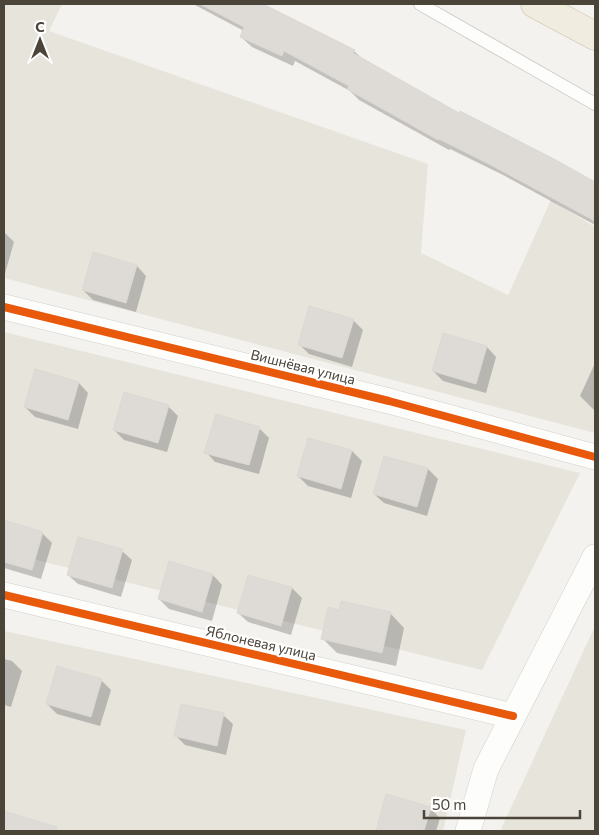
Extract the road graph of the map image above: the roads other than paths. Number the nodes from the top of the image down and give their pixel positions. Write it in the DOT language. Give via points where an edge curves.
graph roads {
  1 [pos="420,4"];
  2 [pos="535,4"];
  3 [pos="595,36"];
  4 [pos="595,104"];
  5 [pos="4,307"];
  6 [pos="595,458"];
  7 [pos="595,557"];
  8 [pos="4,595"];
  9 [pos="513,716"];
  10 [pos="468,831"];
  1 -- 4 [label="lane"];
  2 -- 3 [label="highway"];
  5 -- 6 [label="street, Вишнёвая улица" via="389,401"];
  7 -- 9 [label="street"];
  8 -- 9 [label="street, Яблоневая улица"];
  9 -- 10 [label="street" via="486,769"];
}
